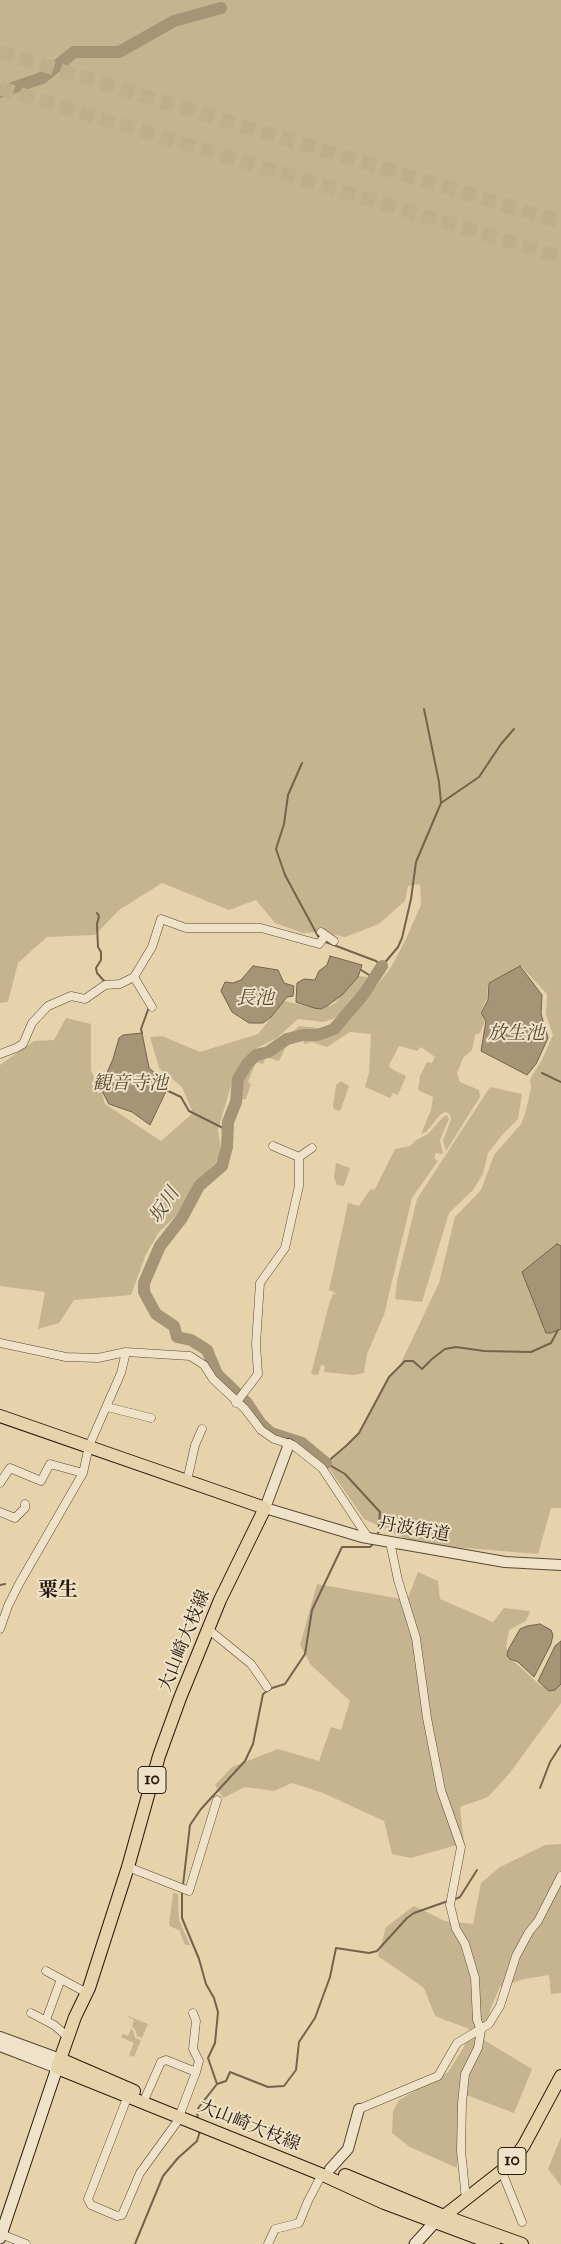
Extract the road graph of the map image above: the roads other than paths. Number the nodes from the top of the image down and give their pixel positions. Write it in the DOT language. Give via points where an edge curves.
graph roads {
  1 [pos="334,941"];
  2 [pos="132,978"];
  3 [pos="152,1007"];
  4 [pos="0,1054"];
  5 [pos="273,1146"];
  6 [pos="312,1148"];
  7 [pos="299,1157"];
  8 [pos="0,1344"];
  9 [pos="126,1352"];
  10 [pos="240,1399"];
  11 [pos="107,1407"];
  12 [pos="0,1416"];
  13 [pos="152,1418"];
  14 [pos="202,1429"];
  15 [pos="289,1444"];
  16 [pos="89,1446"];
  17 [pos="83,1473"];
  18 [pos="187,1481"];
  19 [pos="0,1483"];
  20 [pos="25,1504"];
  21 [pos="265,1508"];
  22 [pos="0,1512"];
  23 [pos="369,1539"];
  24 [pos="390,1542"];
  25 [pos="561,1566"];
  26 [pos="0,1629"];
  27 [pos="208,1629"];
  28 [pos="267,1687"];
  29 [pos="218,1800"];
  30 [pos="128,1867"];
  31 [pos="561,1876"];
  32 [pos="46,1971"];
  33 [pos="61,1979"];
  34 [pos="87,1993"];
  35 [pos="31,2013"];
  36 [pos="193,2013"];
  37 [pos="46,2020"];
  38 [pos="481,2030"];
  39 [pos="0,2037"];
  40 [pos="68,2037"];
  41 [pos="0,2046"];
  42 [pos="59,2063"];
  43 [pos="196,2072"];
  44 [pos="561,2076"];
  45 [pos="129,2093"];
  46 [pos="146,2096"];
  47 [pos="359,2109"];
  48 [pos="180,2114"];
  49 [pos="327,2172"];
  50 [pos="502,2172"];
  51 [pos="466,2199"];
  52 [pos="440,2219"];
  53 [pos="522,2222"];
  54 [pos="1,2236"];
  55 [pos="468,2240"];
  56 [pos="488,2243"];
  57 [pos="26,2244"];
  58 [pos="268,2244"];
  59 [pos="415,2244"];
  60 [pos="522,2244"];
  1 -- 2 [label="street" via="323,934 319,944 261,928 186,928 160,920 152,947"];
  2 -- 3 [label="street"];
  2 -- 4 [label="street" via="120,984 105,985 85,999 71,996 48,1006 32,1022 23,1044"];
  5 -- 7 [label="street"];
  6 -- 7 [label="street"];
  7 -- 10 [label="street" via="299,1186 288,1240 258,1291 258,1374"];
  8 -- 9 [label="street" via="66,1357 98,1358"];
  9 -- 10 [label="street" via="190,1356"];
  9 -- 11 [label="street"];
  10 -- 15 [label="street" via="261,1430"];
  11 -- 13 [label="street"];
  11 -- 16 [label="street"];
  12 -- 16 [label="main road"];
  14 -- 18 [label="street"];
  15 -- 21 [label="street"];
  15 -- 23 [label="street" via="322,1468"];
  16 -- 17 [label="street"];
  16 -- 18 [label="main road"];
  17 -- 19 [label="street" via="50,1464 41,1481 10,1468"];
  17 -- 26 [label="street" via="19,1584"];
  18 -- 21 [label="main road"];
  20 -- 22 [label="street" via="16,1518"];
  21 -- 23 [label="street, 丹波街道"];
  21 -- 27 [label="main road, 大山崎大枝線 / 10"];
  23 -- 24 [label="street, 丹波街道"];
  24 -- 25 [label="street, 丹波街道" via="505,1562"];
  24 -- 38 [label="street" via="416,1638 441,1790 461,1847 450,1905 475,1978 477,2020"];
  27 -- 28 [label="street" via="251,1664"];
  27 -- 30 [label="main road, 大山崎大枝線 / 10" via="159,1756"];
  29 -- 30 [label="street" via="189,1891"];
  30 -- 34 [label="main road, 大山崎大枝線 / 10"];
  31 -- 38 [label="street" via="516,1956 497,2012"];
  32 -- 33 [label="street"];
  33 -- 34 [label="street"];
  33 -- 37 [label="street"];
  34 -- 40 [label="main road, 大山崎大枝線 / 10"];
  35 -- 37 [label="street"];
  36 -- 43 [label="street" via="196,2021 193,2049 199,2060"];
  37 -- 40 [label="street"];
  38 -- 47 [label="street" via="456,2043 438,2076"];
  38 -- 51 [label="street" via="478,2048 465,2074 462,2103 461,2150"];
  39 -- 42 [label="street"];
  40 -- 42 [label="main road, 大山崎大枝線 / 10"];
  41 -- 42 [label="street"];
  42 -- 45 [label="main road, 大山崎大枝線"];
  42 -- 54 [label="main road"];
  43 -- 46 [label="street" via="166,2060 161,2062"];
  43 -- 48 [label="street"];
  44 -- 50 [label="main road, 10" via="524,2145"];
  45 -- 46 [label="main road, 大山崎大枝線"];
  45 -- 48 [label="main road, 大山崎大枝線"];
  45 -- 48 [label="street" via="88,2199 90,2205 122,2215 140,2173"];
  46 -- 48 [label="main road, 大山崎大枝線"];
  47 -- 49 [label="street" via="348,2149"];
  48 -- 49 [label="main road, 大山崎大枝線"];
  49 -- 52 [label="main road, 大山崎大枝線"];
  49 -- 58 [label="street" via="308,2201 300,2223 276,2229"];
  50 -- 51 [label="main road, 10"];
  50 -- 53 [label="street"];
  51 -- 52 [label="main road, 10"];
  52 -- 55 [label="main road, 大山崎大枝線"];
  52 -- 59 [label="main road"];
  52 -- 60 [label="main road, 大山崎大枝線"];
  54 -- 57 [label="street"];
  55 -- 56 [label="main road, 大山崎大枝線"];
}
